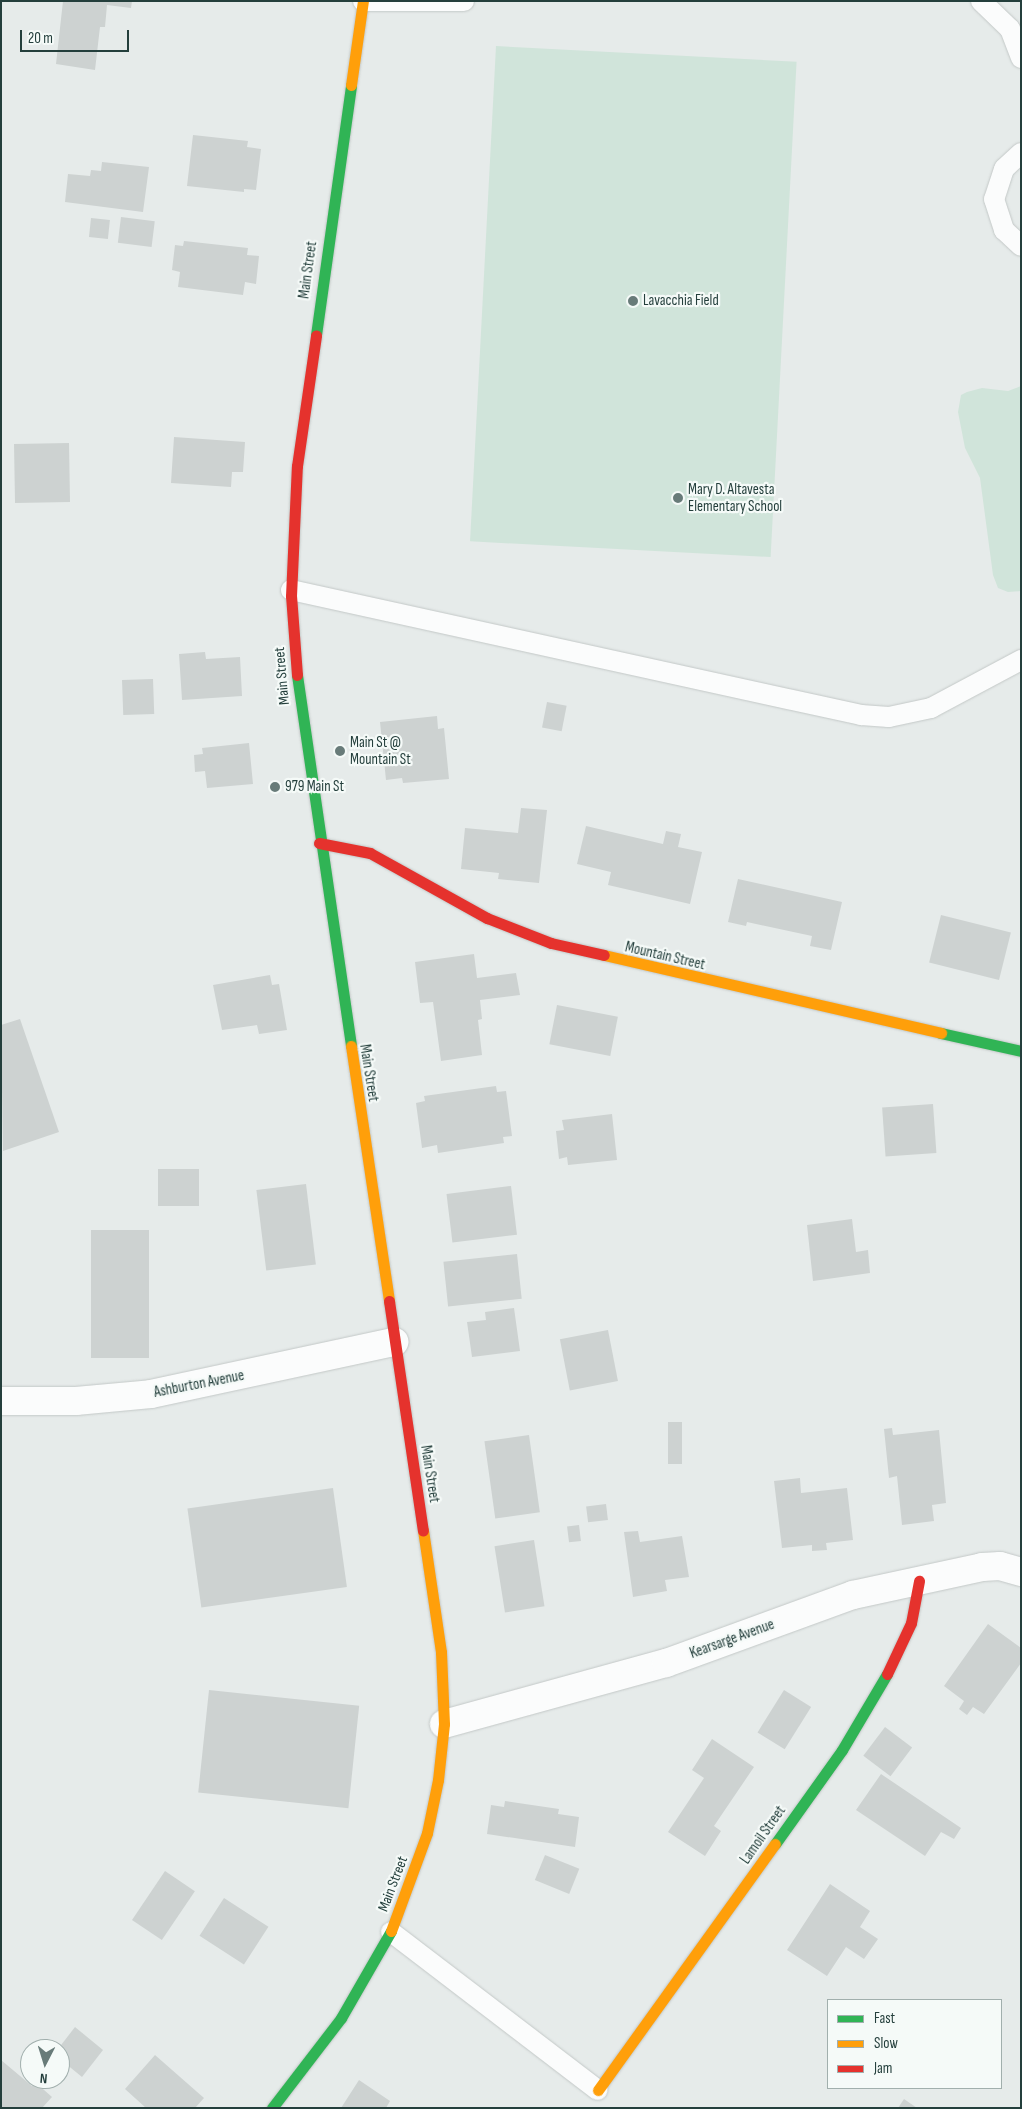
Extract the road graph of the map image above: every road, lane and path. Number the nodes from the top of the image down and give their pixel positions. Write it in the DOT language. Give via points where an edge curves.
graph roads {
  1 [pos="363,1"];
  2 [pos="464,1"];
  3 [pos="981,1"];
  4 [pos="1021,58"];
  5 [pos="1021,153"];
  6 [pos="1021,246"];
  7 [pos="291,590"];
  8 [pos="1021,660"];
  9 [pos="319,843"];
  10 [pos="1021,1051"];
  11 [pos="394,1342"];
  12 [pos="2,1399"];
  13 [pos="1021,1572"];
  14 [pos="919,1580"];
  15 [pos="444,1724"];
  16 [pos="391,1932"];
  17 [pos="598,2090"];
  18 [pos="272,2108"];
  1 -- 2 [label="lane"];
  1 -- 7 [label="main road, Main Street" via="297,466"];
  3 -- 4 [label="lane" via="1010,29"];
  5 -- 6 [label="lane" via="1004,169 994,199 1004,230"];
  7 -- 8 [label="lane" via="861,715 890,716 931,708"];
  7 -- 9 [label="main road, Main Street" via="298,692"];
  9 -- 10 [label="main road, Mountain Street" via="370,853 487,918 551,943"];
  9 -- 11 [label="main road, Main Street"];
  11 -- 12 [label="street, Ashburton Avenue" via="151,1394 76,1401"];
  11 -- 15 [label="main road, Main Street" via="441,1652"];
  13 -- 14 [label="street, Kearsarge Avenue" via="1000,1566 982,1567"];
  14 -- 15 [label="street, Kearsarge Avenue" via="853,1595 666,1663"];
  14 -- 17 [label="main road, Lamoil Street" via="911,1623 900,1652 863,1717 758,1870"];
  15 -- 16 [label="main road, Main Street" via="438,1780 427,1833"];
  16 -- 17 [label="lane"];
  16 -- 18 [label="main road, Main Street" via="369,1975 341,2018"];
}
